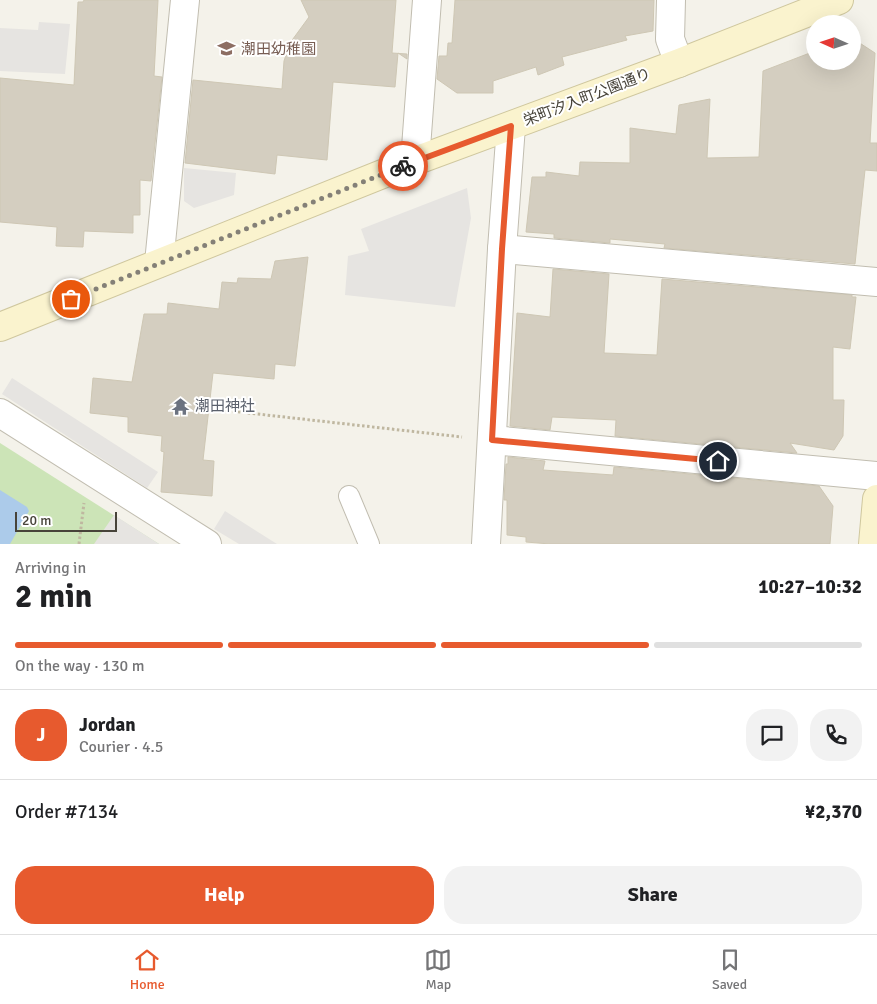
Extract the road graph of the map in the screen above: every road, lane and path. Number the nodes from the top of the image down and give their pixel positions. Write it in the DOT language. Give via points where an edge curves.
graph roads {
  1 [pos="185,0"];
  2 [pos="427,0"];
  3 [pos="671,0"];
  4 [pos="839,0"];
  5 [pos="679,63"];
  6 [pos="511,126"];
  7 [pos="415,161"];
  8 [pos="502,249"];
  9 [pos="159,263"];
  10 [pos="877,282"];
  11 [pos="0,327"];
  12 [pos="212,409"];
  13 [pos="0,413"];
  14 [pos="492,440"];
  15 [pos="877,476"];
  16 [pos="349,496"];
  17 [pos="87,498"];
  18 [pos="877,499"];
  19 [pos="79,544"];
  20 [pos="207,544"];
  21 [pos="369,544"];
  22 [pos="486,544"];
  23 [pos="873,544"];
  1 -- 9 [label="street"];
  2 -- 7 [label="street"];
  3 -- 5 [label="street" via="670,39"];
  4 -- 5 [label="street, 栄町汐入町公園通り"];
  5 -- 6 [label="street, 栄町汐入町公園通り"];
  6 -- 7 [label="street, 栄町汐入町公園通り"];
  6 -- 8 [label="street"];
  7 -- 9 [label="street, 栄町汐入町公園通り"];
  8 -- 10 [label="street"];
  8 -- 14 [label="street"];
  9 -- 11 [label="street, 栄町汐入町公園通り"];
  12 -- 14 [label="path"];
  13 -- 20 [label="street"];
  14 -- 15 [label="street"];
  14 -- 22 [label="street"];
  16 -- 21 [label="lane"];
  17 -- 19 [label="path" via="83,503"];
  18 -- 23 [label="street"];
}
